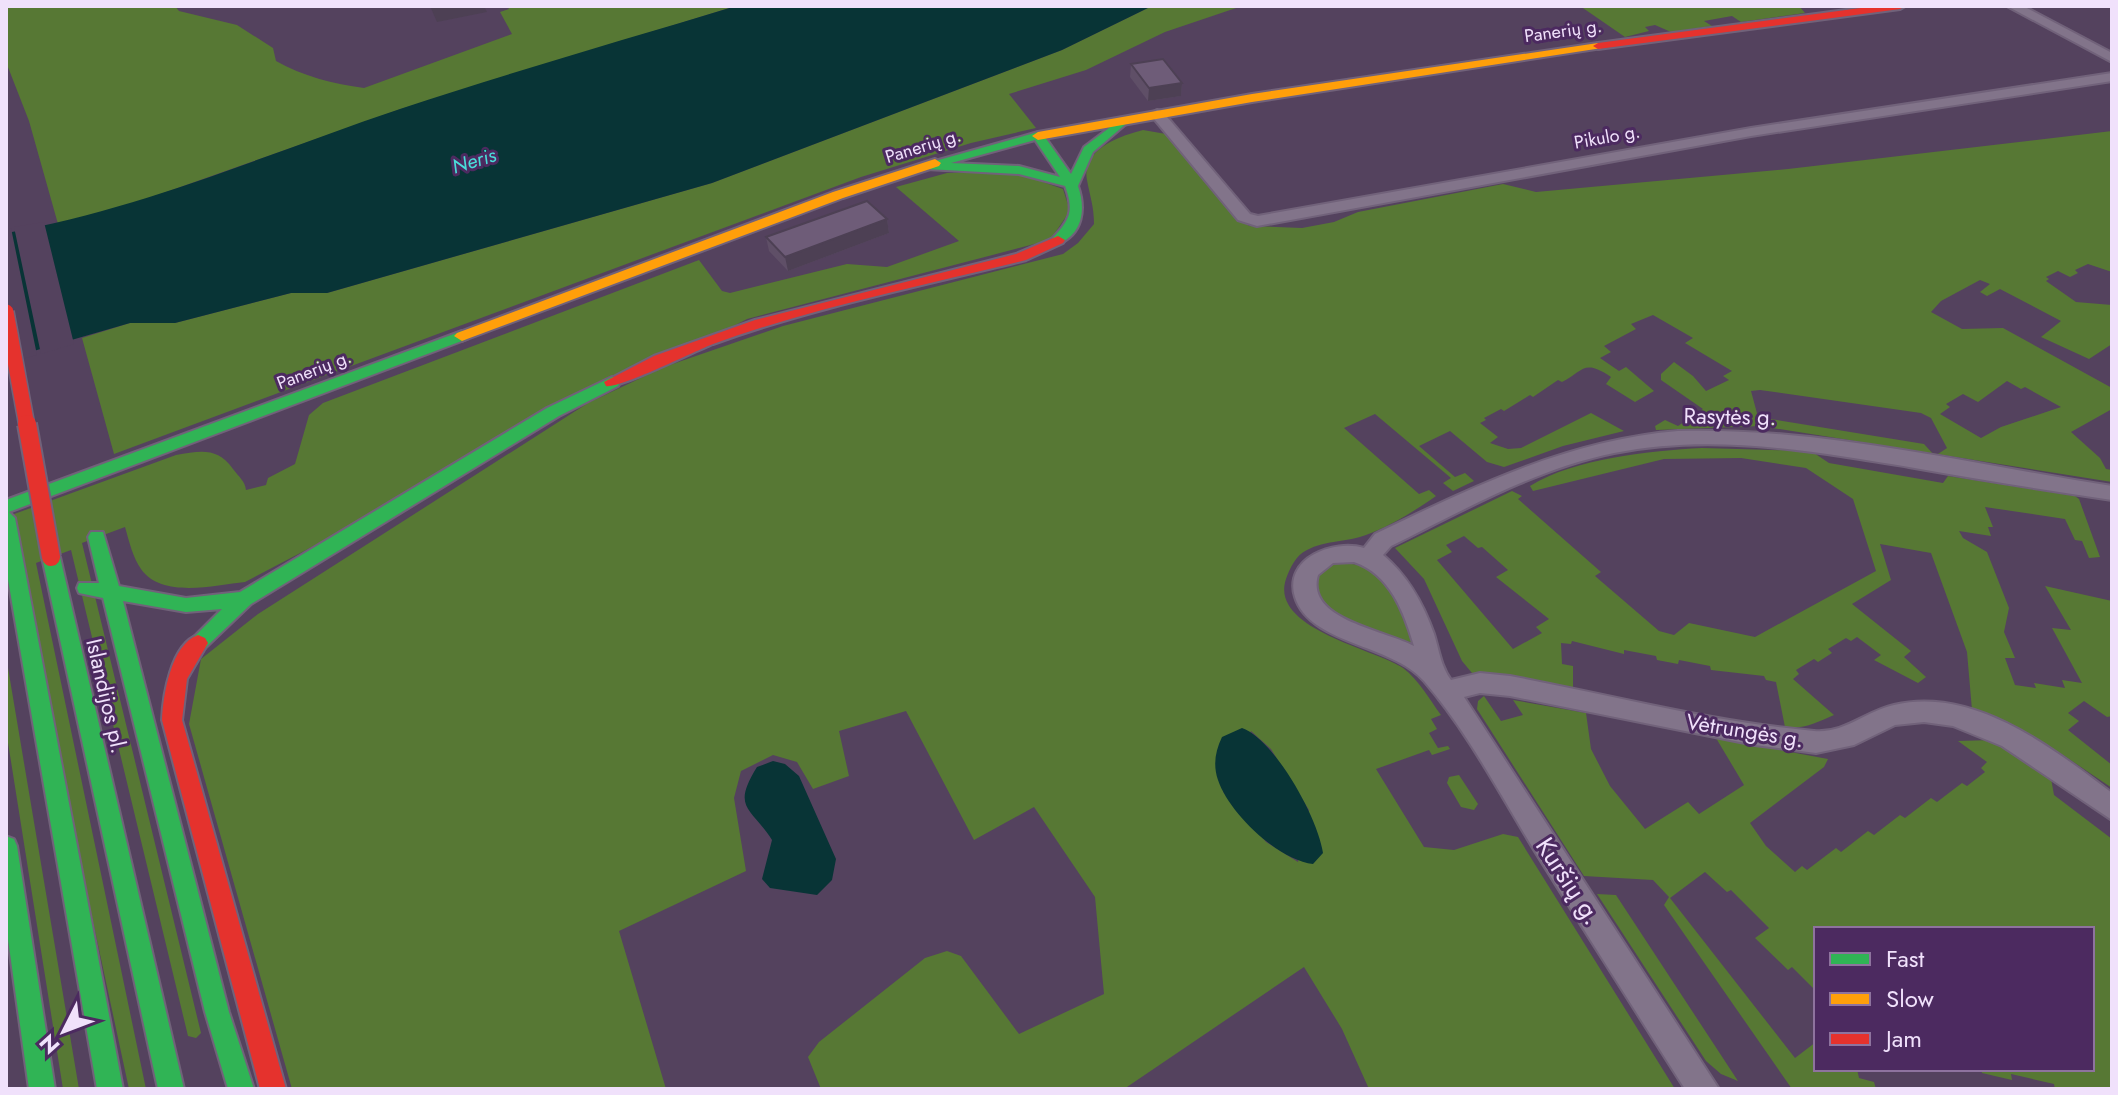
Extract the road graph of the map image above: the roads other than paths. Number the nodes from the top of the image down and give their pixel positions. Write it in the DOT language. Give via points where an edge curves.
graph roads {
  1 [pos="1900,6"];
  2 [pos="2013,6"];
  3 [pos="1818,11"];
  4 [pos="2112,58"];
  5 [pos="2112,77"];
  6 [pos="1157,114"];
  7 [pos="1125,120"];
  8 [pos="1038,136"];
  9 [pos="927,165"];
  10 [pos="1073,184"];
  11 [pos="6,312"];
  12 [pos="2112,493"];
  13 [pos="6,507"];
  14 [pos="6,518"];
  15 [pos="97,537"];
  16 [pos="1370,556"];
  17 [pos="57,582"];
  18 [pos="108,585"];
  19 [pos="244,599"];
  20 [pos="1439,683"];
  21 [pos="2112,808"];
  22 [pos="6,846"];
  23 [pos="217,1012"];
  24 [pos="42,1089"];
  25 [pos="110,1089"];
  26 [pos="171,1089"];
  27 [pos="227,1089"];
  28 [pos="241,1089"];
  29 [pos="273,1089"];
  30 [pos="1703,1089"];
  1 -- 3 [label="main road, Panerių g."];
  2 -- 4 [label="street"];
  3 -- 6 [label="main road, Panerių g."];
  5 -- 6 [label="street, Pikulo g." via="1751,132 1257,221 1244,217"];
  6 -- 7 [label="main road, Panerių g."];
  7 -- 8 [label="main road, Panerių g."];
  7 -- 10 [label="main road" via="1088,150"];
  8 -- 9 [label="main road, Panerių g."];
  8 -- 10 [label="main road"];
  9 -- 10 [label="main road" via="1033,171"];
  9 -- 13 [label="main road, Panerių g."];
  10 -- 19 [label="main road" via="1078,216 1054,243 1021,257 763,323 638,368 553,412"];
  11 -- 17 [label="main road, Islandijos pl., bridge"];
  12 -- 16 [label="street, Rasytės g." via="1781,440 1648,440 1509,478 1383,540"];
  14 -- 25 [label="main road"];
  15 -- 18 [label="main road"];
  16 -- 20 [label="street, Kuršių g." via="1394,578 1407,600"];
  16 -- 20 [label="street, Kuršių g." via="1329,555 1314,564 1304,587 1307,599 1329,621 1396,648"];
  17 -- 18 [label="main road"];
  17 -- 26 [label="main road, Islandijos pl."];
  18 -- 19 [label="main road" via="186,605"];
  18 -- 23 [label="main road"];
  19 -- 29 [label="main road" via="190,651 169,697"];
  20 -- 21 [label="street, Vėtrungės g." via="1510,686 1827,743 1891,716 1942,714 2008,737"];
  20 -- 30 [label="street, Kuršių g."];
  22 -- 24 [label="main road"];
  23 -- 27 [label="main road"];
  23 -- 28 [label="main road"];
}
